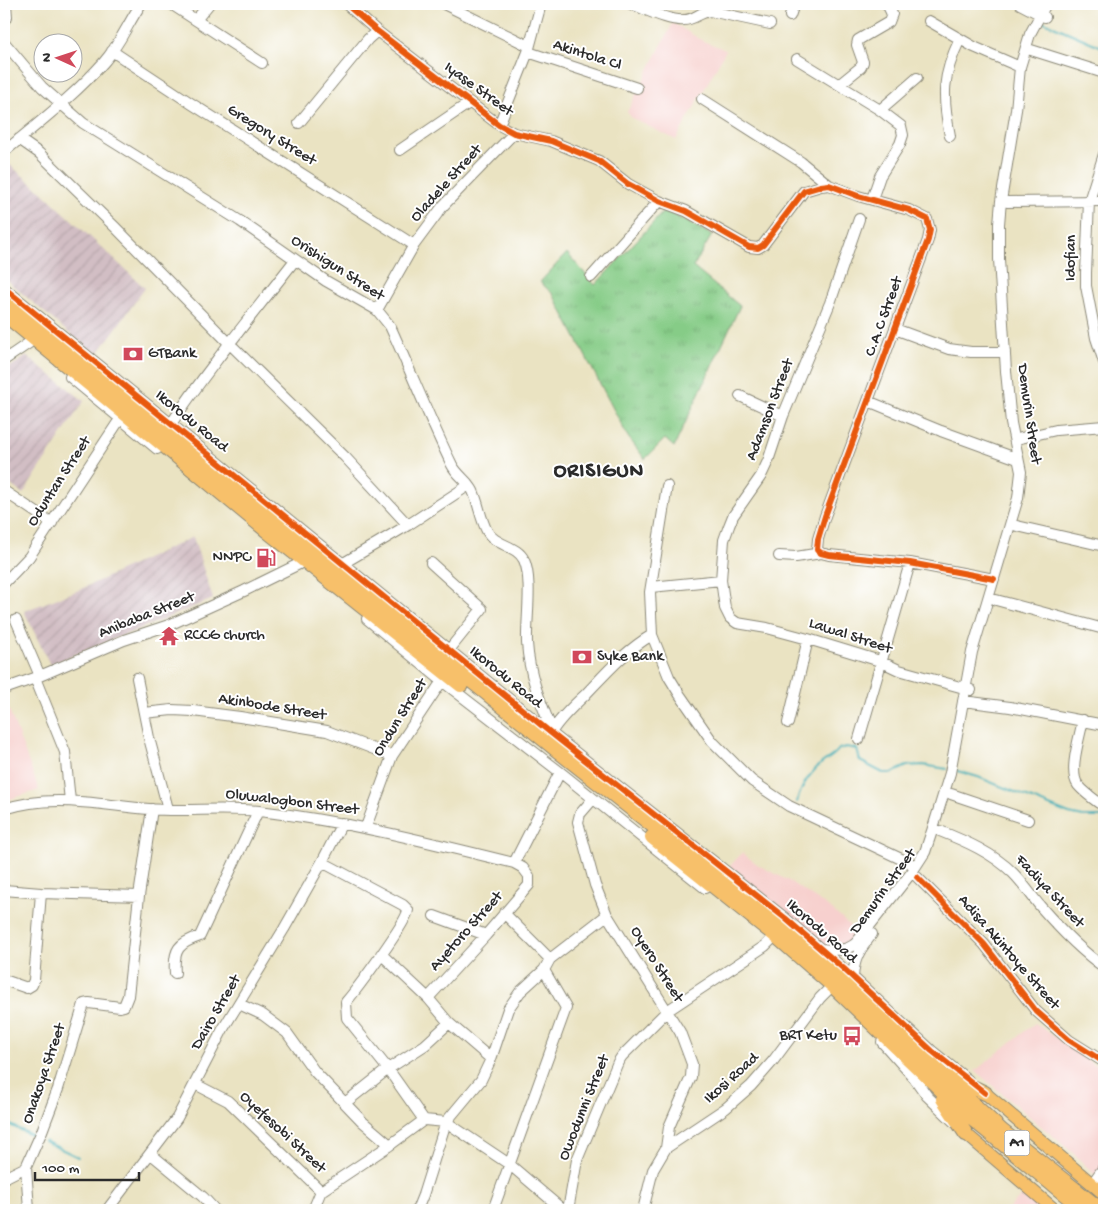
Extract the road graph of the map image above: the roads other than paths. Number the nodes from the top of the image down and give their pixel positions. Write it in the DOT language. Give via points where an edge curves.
graph roads {
  1 [pos="6,4"];
  2 [pos="139,4"];
  3 [pos="171,4"];
  4 [pos="209,4"];
  5 [pos="346,4"];
  6 [pos="444,4"];
  7 [pos="631,4"];
  8 [pos="794,4"];
  9 [pos="887,4"];
  10 [pos="1020,4"];
  11 [pos="1046,4"];
  12 [pos="1053,4"];
  13 [pos="538,5"];
  14 [pos="790,16"];
  15 [pos="4,20"];
  16 [pos="196,20"];
  17 [pos="1041,20"];
  18 [pos="929,21"];
  19 [pos="770,24"];
  20 [pos="377,31"];
  21 [pos="960,39"];
  22 [pos="4,42"];
  23 [pos="529,49"];
  24 [pos="1031,50"];
  25 [pos="112,51"];
  26 [pos="797,59"];
  27 [pos="262,63"];
  28 [pos="1020,67"];
  29 [pos="1104,73"];
  30 [pos="917,78"];
  31 [pos="840,84"];
  32 [pos="637,88"];
  33 [pos="702,99"];
  34 [pos="469,103"];
  35 [pos="62,104"];
  36 [pos="880,110"];
  37 [pos="299,123"];
  38 [pos="499,125"];
  39 [pos="514,133"];
  40 [pos="950,136"];
  41 [pos="19,139"];
  42 [pos="400,150"];
  43 [pos="4,152"];
  44 [pos="1104,154"];
  45 [pos="829,185"];
  46 [pos="872,199"];
  47 [pos="1089,201"];
  48 [pos="1104,201"];
  49 [pos="659,202"];
  50 [pos="1007,202"];
  51 [pos="858,219"];
  52 [pos="414,245"];
  53 [pos="295,260"];
  54 [pos="591,277"];
  55 [pos="4,288"];
  56 [pos="4,301"];
  57 [pos="377,310"];
  58 [pos="4,313"];
  59 [pos="4,322"];
  60 [pos="895,329"];
  61 [pos="29,343"];
  62 [pos="230,344"];
  63 [pos="1005,352"];
  64 [pos="4,360"];
  65 [pos="1104,362"];
  66 [pos="64,368"];
  67 [pos="740,396"];
  68 [pos="868,401"];
  69 [pos="117,413"];
  70 [pos="783,416"];
  71 [pos="171,424"];
  72 [pos="1104,426"];
  73 [pos="1021,438"];
  74 [pos="1018,459"];
  75 [pos="469,485"];
  76 [pos="666,486"];
  77 [pos="4,491"];
  78 [pos="52,523"];
  79 [pos="408,525"];
  80 [pos="1017,526"];
  81 [pos="1104,546"];
  82 [pos="821,554"];
  83 [pos="779,556"];
  84 [pos="430,563"];
  85 [pos="910,563"];
  86 [pos="299,564"];
  87 [pos="342,564"];
  88 [pos="994,579"];
  89 [pos="721,580"];
  90 [pos="4,583"];
  91 [pos="650,587"];
  92 [pos="996,600"];
  93 [pos="725,608"];
  94 [pos="16,620"];
  95 [pos="1104,629"];
  96 [pos="652,635"];
  97 [pos="808,639"];
  98 [pos="449,650"];
  99 [pos="880,661"];
  100 [pos="38,677"];
  101 [pos="137,678"];
  102 [pos="442,681"];
  103 [pos="4,689"];
  104 [pos="969,689"];
  105 [pos="966,702"];
  106 [pos="144,713"];
  107 [pos="1083,720"];
  108 [pos="788,723"];
  109 [pos="1104,725"];
  110 [pos="552,731"];
  111 [pos="858,740"];
  112 [pos="392,756"];
  113 [pos="560,772"];
  114 [pos="953,773"];
  115 [pos="951,794"];
  116 [pos="593,799"];
  117 [pos="70,801"];
  118 [pos="1100,803"];
  119 [pos="4,809"];
  120 [pos="152,809"];
  121 [pos="168,809"];
  122 [pos="258,811"];
  123 [pos="1028,820"];
  124 [pos="342,823"];
  125 [pos="366,827"];
  126 [pos="940,830"];
  127 [pos="322,862"];
  128 [pos="514,863"];
  129 [pos="916,871"];
  130 [pos="4,890"];
  131 [pos="41,893"];
  132 [pos="139,896"];
  133 [pos="504,913"];
  134 [pos="607,915"];
  135 [pos="434,916"];
  136 [pos="486,935"];
  137 [pos="771,940"];
  138 [pos="821,949"];
  139 [pos="381,954"];
  140 [pos="550,960"];
  141 [pos="1104,967"];
  142 [pos="544,970"];
  143 [pos="175,972"];
  144 [pos="849,978"];
  145 [pos="4,981"];
  146 [pos="828,990"];
  147 [pos="428,998"];
  148 [pos="239,1004"];
  149 [pos="667,1011"];
  150 [pos="449,1023"];
  151 [pos="491,1059"];
  152 [pos="1104,1062"];
  153 [pos="388,1069"];
  154 [pos="935,1076"];
  155 [pos="195,1084"];
  156 [pos="985,1093"];
  157 [pos="345,1103"];
  158 [pos="424,1120"];
  159 [pos="446,1122"];
  160 [pos="966,1134"];
  161 [pos="390,1145"];
  162 [pos="666,1148"];
  163 [pos="151,1154"];
  164 [pos="509,1164"];
  165 [pos="26,1167"];
  166 [pos="1104,1167"];
  167 [pos="4,1178"];
  168 [pos="1092,1184"];
  169 [pos="321,1190"];
  170 [pos="1104,1194"];
  171 [pos="29,1210"];
  172 [pos="106,1210"];
  173 [pos="215,1210"];
  174 [pos="313,1210"];
  175 [pos="417,1210"];
  176 [pos="493,1210"];
  177 [pos="563,1210"];
  178 [pos="568,1210"];
  179 [pos="643,1210"];
  180 [pos="1053,1210"];
  181 [pos="1084,1210"];
  182 [pos="1101,1210"];
  1 -- 15 [label="street" via="7,17"];
  2 -- 25 [label="street"];
  3 -- 16 [label="street"];
  4 -- 16 [label="street"];
  5 -- 20 [label="street, Iyase Street"];
  6 -- 23 [label="street, Akintola Cl"];
  7 -- 19 [label="street" via="680,20 710,11"];
  8 -- 14 [label="street"];
  9 -- 31 [label="street" via="892,14 889,22 858,40 863,62"];
  10 -- 17 [label="street"];
  11 -- 17 [label="street, Demurin Street"];
  12 -- 17 [label="street, Demurin Street"];
  13 -- 23 [label="street"];
  16 -- 27 [label="street"];
  17 -- 24 [label="street, Demurin Street"];
  17 -- 28 [label="street, Demurin Street"];
  18 -- 21 [label="street"];
  20 -- 34 [label="street, Iyase Street"];
  20 -- 37 [label="street"];
  21 -- 28 [label="street"];
  21 -- 40 [label="street" via="946,78 944,108"];
  22 -- 35 [label="street, Orishigun Street" via="42,87"];
  23 -- 32 [label="street, Akintola Cl"];
  23 -- 38 [label="street"];
  24 -- 29 [label="street"];
  24 -- 50 [label="street, Demurin Street"];
  25 -- 35 [label="street"];
  25 -- 52 [label="street, Gregory Street"];
  26 -- 31 [label="street"];
  28 -- 63 [label="street, Demurin Street" via="1000,201 999,258"];
  30 -- 36 [label="street"];
  31 -- 36 [label="street"];
  33 -- 45 [label="street" via="801,162"];
  34 -- 38 [label="street, Iyase Street"];
  34 -- 42 [label="street"];
  35 -- 41 [label="street"];
  35 -- 53 [label="street, Orishigun Street" via="83,123 240,221"];
  36 -- 46 [label="street" via="901,126 903,135 880,176"];
  38 -- 39 [label="street, Iyase Street"];
  39 -- 49 [label="street, Iyase Street" via="551,141 599,161 628,184"];
  39 -- 52 [label="street, Oladele Street" via="443,206"];
  41 -- 43 [label="street"];
  41 -- 62 [label="street" via="39,153"];
  44 -- 47 [label="street, Idofian"];
  45 -- 46 [label="street, C.A.C Street"];
  45 -- 49 [label="street" via="804,190 758,248 749,247 693,214"];
  46 -- 60 [label="street, C.A.C Street" via="923,216 929,224 928,240"];
  47 -- 48 [label="street"];
  47 -- 50 [label="street"];
  47 -- 65 [label="street, Idofian" via="1086,286"];
  49 -- 54 [label="street"];
  50 -- 73 [label="street, Demurin Street" via="1005,258 1012,371"];
  51 -- 70 [label="street, Adamson Street" via="830,303"];
  52 -- 57 [label="street, Oladele Street"];
  53 -- 57 [label="street, Orishigun Street"];
  53 -- 62 [label="street"];
  55 -- 71 [label="street, Ikorodu Road"];
  56 -- 144 [label="highway, Ikorodu Road / A1" via="550,745"];
  57 -- 75 [label="street, Orishigun Street" via="390,326 454,468"];
  58 -- 66 [label="highway, Ikorodu Road / A1"];
  59 -- 61 [label="street, Ikorodu Road"];
  60 -- 63 [label="street" via="949,349"];
  60 -- 68 [label="street, C.A.C Street"];
  61 -- 64 [label="street"];
  61 -- 66 [label="street, Ikorodu Road"];
  62 -- 71 [label="street"];
  62 -- 79 [label="street" via="345,457"];
  63 -- 74 [label="street, Demurin Street" via="1011,423"];
  66 -- 69 [label="highway, Ikorodu Road / A1"];
  67 -- 70 [label="street"];
  68 -- 74 [label="street"];
  68 -- 82 [label="street, C.A.C Street" via="821,528 816,546"];
  69 -- 78 [label="street, Oduntan Street"];
  69 -- 86 [label="street, Ikorodu Road"];
  69 -- 154 [label="highway, Ikorodu Road / A1" via="776,936"];
  70 -- 89 [label="street, Adamson Street" via="761,476 729,526 724,540"];
  71 -- 87 [label="street, Ikorodu Road"];
  72 -- 73 [label="street" via="1056,430"];
  73 -- 80 [label="street, Demurin Street" via="1027,485"];
  74 -- 88 [label="street, Demurin Street" via="1021,472 1018,498"];
  75 -- 79 [label="street"];
  75 -- 110 [label="street, Orishigun Street" via="490,536 519,553 525,564 530,668"];
  76 -- 91 [label="street, Adisa Akintoye Street"];
  77 -- 78 [label="street"];
  78 -- 90 [label="street, Oduntan Street" via="29,558"];
  79 -- 87 [label="street"];
  80 -- 81 [label="street"];
  80 -- 92 [label="street, Demurin Street"];
  82 -- 83 [label="street" via="796,558"];
  82 -- 85 [label="street"];
  84 -- 98 [label="street" via="482,609"];
  85 -- 88 [label="street"];
  85 -- 99 [label="street"];
  86 -- 100 [label="street, Anibaba Street" via="169,625 124,640"];
  86 -- 102 [label="street, Ikorodu Road"];
  87 -- 98 [label="street, Ikorodu Road"];
  88 -- 104 [label="street, Demurin Street" via="972,652"];
  89 -- 91 [label="street"];
  89 -- 93 [label="street, Adamson Street"];
  91 -- 96 [label="street, Adisa Akintoye Street"];
  92 -- 95 [label="street"];
  92 -- 104 [label="street, Demurin Street"];
  93 -- 97 [label="street, Lawal Street" via="737,623"];
  94 -- 100 [label="street"];
  96 -- 110 [label="street" via="626,653"];
  96 -- 129 [label="street, Adisa Akintoye Street" via="669,677 689,710 712,741 752,781 789,806"];
  97 -- 99 [label="street, Lawal Street"];
  97 -- 108 [label="street"];
  98 -- 110 [label="street, Ikorodu Road"];
  99 -- 104 [label="street, Lawal Street" via="899,670"];
  99 -- 111 [label="street"];
  100 -- 103 [label="street, Anibaba Street"];
  100 -- 117 [label="street" via="65,752"];
  101 -- 106 [label="street"];
  102 -- 112 [label="street, Ondun Street"];
  102 -- 113 [label="street, Ikorodu Road"];
  104 -- 105 [label="street, Demurin Street"];
  105 -- 107 [label="street"];
  105 -- 114 [label="street, Demurin Street"];
  106 -- 112 [label="street, Akinbode Street" via="193,711 327,731"];
  106 -- 121 [label="street"];
  107 -- 109 [label="street"];
  107 -- 118 [label="street" via="1074,764 1075,776 1077,784"];
  110 -- 138 [label="street, Ikorodu Road"];
  112 -- 125 [label="street, Ondun Street"];
  113 -- 116 [label="street, Ikorodu Road"];
  113 -- 128 [label="street"];
  114 -- 115 [label="street, Demurin Street"];
  114 -- 129 [label="street, Demurin Street"];
  115 -- 123 [label="street"];
  115 -- 126 [label="street, Demurin Street"];
  116 -- 134 [label="street, Oyero Street" via="580,814 578,822 595,885"];
  116 -- 137 [label="street, Ikorodu Road"];
  117 -- 119 [label="street, Oluwalogbon Street" via="33,801"];
  117 -- 120 [label="street, Oluwalogbon Street"];
  120 -- 121 [label="street, Oluwalogbon Street"];
  120 -- 132 [label="street"];
  121 -- 122 [label="street, Oluwalogbon Street"];
  122 -- 124 [label="street, Oluwalogbon Street"];
  122 -- 143 [label="street" via="200,936 185,941 178,948"];
  124 -- 125 [label="street, Oluwalogbon Street"];
  124 -- 127 [label="street, Dairo Street"];
  125 -- 128 [label="street, Oluwalogbon Street"];
  126 -- 129 [label="street, Demurin Street" via="930,854"];
  126 -- 141 [label="street, Fadiya Street" via="1008,868 1066,934"];
  127 -- 139 [label="street" via="408,910"];
  127 -- 148 [label="street, Dairo Street"];
  128 -- 133 [label="street, Ayetoro Street" via="529,876 529,885"];
  129 -- 138 [label="street, Demurin Street" via="851,947"];
  129 -- 144 [label="street, Demurin Street" via="857,954"];
  129 -- 152 [label="street, Adisa Akintoye Street" via="984,944 1041,1016 1069,1040"];
  130 -- 131 [label="street"];
  131 -- 132 [label="street"];
  131 -- 145 [label="street" via="32,986 27,988"];
  132 -- 165 [label="street, Onakoya Street" via="128,996 124,1006 84,1004 58,1089"];
  133 -- 136 [label="street, Ayetoro Street"];
  133 -- 140 [label="street"];
  134 -- 140 [label="street"];
  134 -- 149 [label="street, Oyero Street"];
  135 -- 136 [label="street"];
  136 -- 147 [label="street, Ayetoro Street"];
  137 -- 146 [label="street, Ikorodu Road"];
  137 -- 149 [label="street, Owodunni Street"];
  138 -- 144 [label="street, Ikorodu Road"];
  139 -- 147 [label="street"];
  139 -- 153 [label="street" via="346,1002 346,1009 347,1018"];
  140 -- 142 [label="street"];
  142 -- 151 [label="street" via="508,1008"];
  142 -- 164 [label="street" via="566,1008"];
  144 -- 154 [label="highway, Ikorodu Road / A1"];
  144 -- 156 [label="street, Ikorodu Road"];
  146 -- 160 [label="street, Ikorodu Road" via="890,1050 927,1096"];
  146 -- 162 [label="street, Ikosi Road" via="752,1086 726,1108"];
  147 -- 150 [label="street"];
  148 -- 155 [label="street, Dairo Street"];
  148 -- 157 [label="street" via="263,1015 287,1033 315,1072"];
  149 -- 162 [label="street, Oyero Street" via="680,1032 692,1064 691,1077 670,1127"];
  149 -- 178 [label="street, Owodunni Street" via="618,1062 577,1160"];
  150 -- 151 [label="street"];
  150 -- 153 [label="street" via="425,1045"];
  151 -- 159 [label="street" via="481,1080"];
  153 -- 157 [label="street"];
  153 -- 158 [label="street"];
  154 -- 156 [label="highway"];
  154 -- 160 [label="highway"];
  154 -- 181 [label="highway, Ikorodu Road / A1" via="1014,1154"];
  154 -- 182 [label="highway, Ikorodu Road / A1"];
  155 -- 163 [label="street, Dairo Street" via="177,1118"];
  155 -- 169 [label="street, Oyefesobi Street" via="228,1101"];
  156 -- 168 [label="main road, Ikorodu Road"];
  157 -- 161 [label="street"];
  158 -- 159 [label="street"];
  158 -- 161 [label="street"];
  159 -- 164 [label="street"];
  159 -- 175 [label="street"];
  160 -- 180 [label="main road, Ikorodu Road"];
  161 -- 169 [label="street"];
  162 -- 179 [label="street, Ikosi Road" via="653,1170"];
  163 -- 172 [label="street, Dairo Street"];
  163 -- 173 [label="street"];
  164 -- 176 [label="street"];
  164 -- 177 [label="street"];
  165 -- 167 [label="street"];
  165 -- 171 [label="street, Onakoya Street"];
  166 -- 168 [label="street"];
  168 -- 170 [label="main road, Ikorodu Road"];
  169 -- 174 [label="street"];
}
